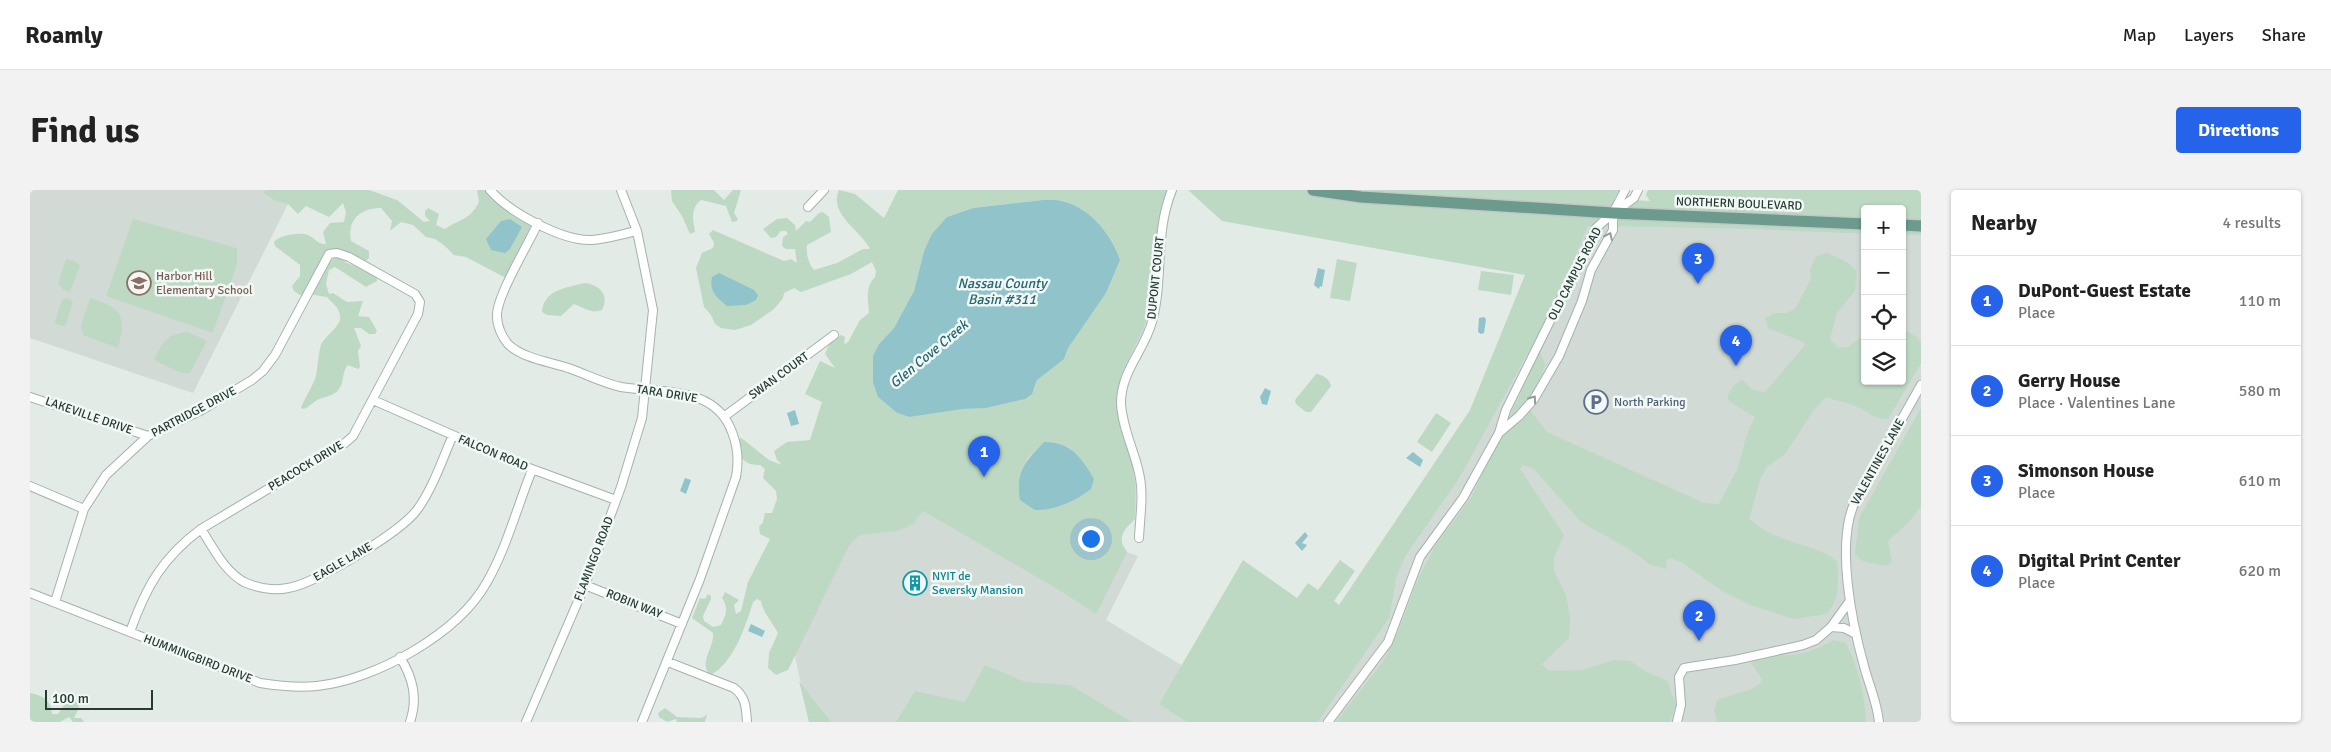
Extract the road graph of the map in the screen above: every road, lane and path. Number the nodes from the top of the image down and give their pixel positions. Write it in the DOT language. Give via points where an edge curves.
graph roads {
  1 [pos="490,190"];
  2 [pos="621,190"];
  3 [pos="824,190"];
  4 [pos="1172,190"];
  5 [pos="1313,190"];
  6 [pos="1625,190"];
  7 [pos="1638,190"];
  8 [pos="808,207"];
  9 [pos="1613,213"];
  10 [pos="538,223"];
  11 [pos="1861,224"];
  12 [pos="1906,225"];
  13 [pos="1921,226"];
  14 [pos="637,231"];
  15 [pos="331,253"];
  16 [pos="834,335"];
  17 [pos="1921,385"];
  18 [pos="646,390"];
  19 [pos="30,397"];
  20 [pos="373,400"];
  21 [pos="724,416"];
  22 [pos="1499,433"];
  23 [pos="453,435"];
  24 [pos="148,436"];
  25 [pos="532,470"];
  26 [pos="30,486"];
  27 [pos="616,500"];
  28 [pos="84,509"];
  29 [pos="202,529"];
  30 [pos="1139,538"];
  31 [pos="585,585"];
  32 [pos="30,593"];
  33 [pos="54,602"];
  34 [pos="1850,602"];
  35 [pos="682,624"];
  36 [pos="1831,628"];
  37 [pos="130,632"];
  38 [pos="1854,633"];
  39 [pos="400,657"];
  40 [pos="668,662"];
  41 [pos="410,722"];
  42 [pos="526,722"];
  43 [pos="642,722"];
  44 [pos="747,722"];
  45 [pos="1328,722"];
  46 [pos="1677,722"];
  47 [pos="1879,722"];
  1 -- 10 [label="street" via="500,200"];
  2 -- 14 [label="street, FLAMINGO ROAD"];
  3 -- 8 [label="street"];
  4 -- 30 [label="street, DUPONT COURT" via="1160,230 1152,320 1124,378 1121,403 1140,475"];
  5 -- 9 [label="main road, NORTHERN BOULEVARD" via="1361,197"];
  6 -- 9 [label="street"];
  7 -- 9 [label="street" via="1634,198"];
  9 -- 11 [label="main road, NORTHERN BOULEVARD"];
  9 -- 22 [label="street, OLD CAMPUS ROAD" via="1596,228 1506,410"];
  22 -- 9 [label="street, OLD CAMPUS ROAD, one-way" via="1534,399 1558,356 1582,301 1591,270 1613,230"];
  10 -- 14 [label="street" via="570,238 606,238"];
  10 -- 18 [label="street, TARA DRIVE" via="499,302 497,318 504,339 530,356 604,383"];
  12 -- 13 [label="main road"];
  14 -- 18 [label="street, FLAMINGO ROAD" via="653,310"];
  15 -- 20 [label="street, PEACOCK DRIVE" via="349,257 406,287 420,302 418,314"];
  15 -- 24 [label="street, PARTRIDGE DRIVE" via="263,371 202,410"];
  16 -- 21 [label="street, SWAN COURT"];
  17 -- 34 [label="street, VALENTINES LANE" via="1849,516 1846,535"];
  18 -- 21 [label="street, TARA DRIVE" via="694,395 710,402"];
  18 -- 27 [label="street, FLAMINGO ROAD" via="642,418"];
  19 -- 24 [label="street, LAKEVILLE DRIVE"];
  20 -- 23 [label="street, FALCON ROAD"];
  20 -- 29 [label="street, PEACOCK DRIVE" via="358,428 345,443"];
  21 -- 35 [label="street, TARA DRIVE" via="736,441 736,477"];
  22 -- 45 [label="street, OLD CAMPUS ROAD" via="1463,498 1420,558 1388,642"];
  23 -- 25 [label="street, FALCON ROAD"];
  23 -- 29 [label="street, EAGLE LANE" via="428,492 406,523 302,585 273,589 244,582 224,565"];
  24 -- 28 [label="street, PARTRIDGE DRIVE" via="106,475"];
  25 -- 27 [label="street, FALCON ROAD"];
  25 -- 39 [label="street, HUMMINGBIRD DRIVE" via="504,548 474,601 454,622"];
  26 -- 28 [label="street"];
  27 -- 31 [label="street, FLAMINGO ROAD"];
  28 -- 33 [label="street, PARTRIDGE DRIVE"];
  29 -- 37 [label="street, PEACOCK DRIVE" via="181,544 153,578"];
  31 -- 35 [label="street, ROBIN WAY"];
  31 -- 42 [label="street, FLAMINGO ROAD"];
  32 -- 33 [label="street, HUMMINGBIRD DRIVE"];
  33 -- 37 [label="street, HUMMINGBIRD DRIVE"];
  34 -- 36 [label="street"];
  34 -- 38 [label="street, VALENTINES LANE"];
  35 -- 40 [label="street, TARA DRIVE"];
  36 -- 38 [label="street" via="1844,628"];
  36 -- 46 [label="street" via="1804,645 1684,668 1679,677 1682,705"];
  37 -- 39 [label="street, HUMMINGBIRD DRIVE" via="243,678 290,687 343,682"];
  38 -- 47 [label="street, VALENTINES LANE" via="1878,707"];
  39 -- 41 [label="street" via="411,678 415,695"];
  40 -- 43 [label="street, TARA DRIVE"];
  40 -- 44 [label="street" via="734,688 744,699"];
}
